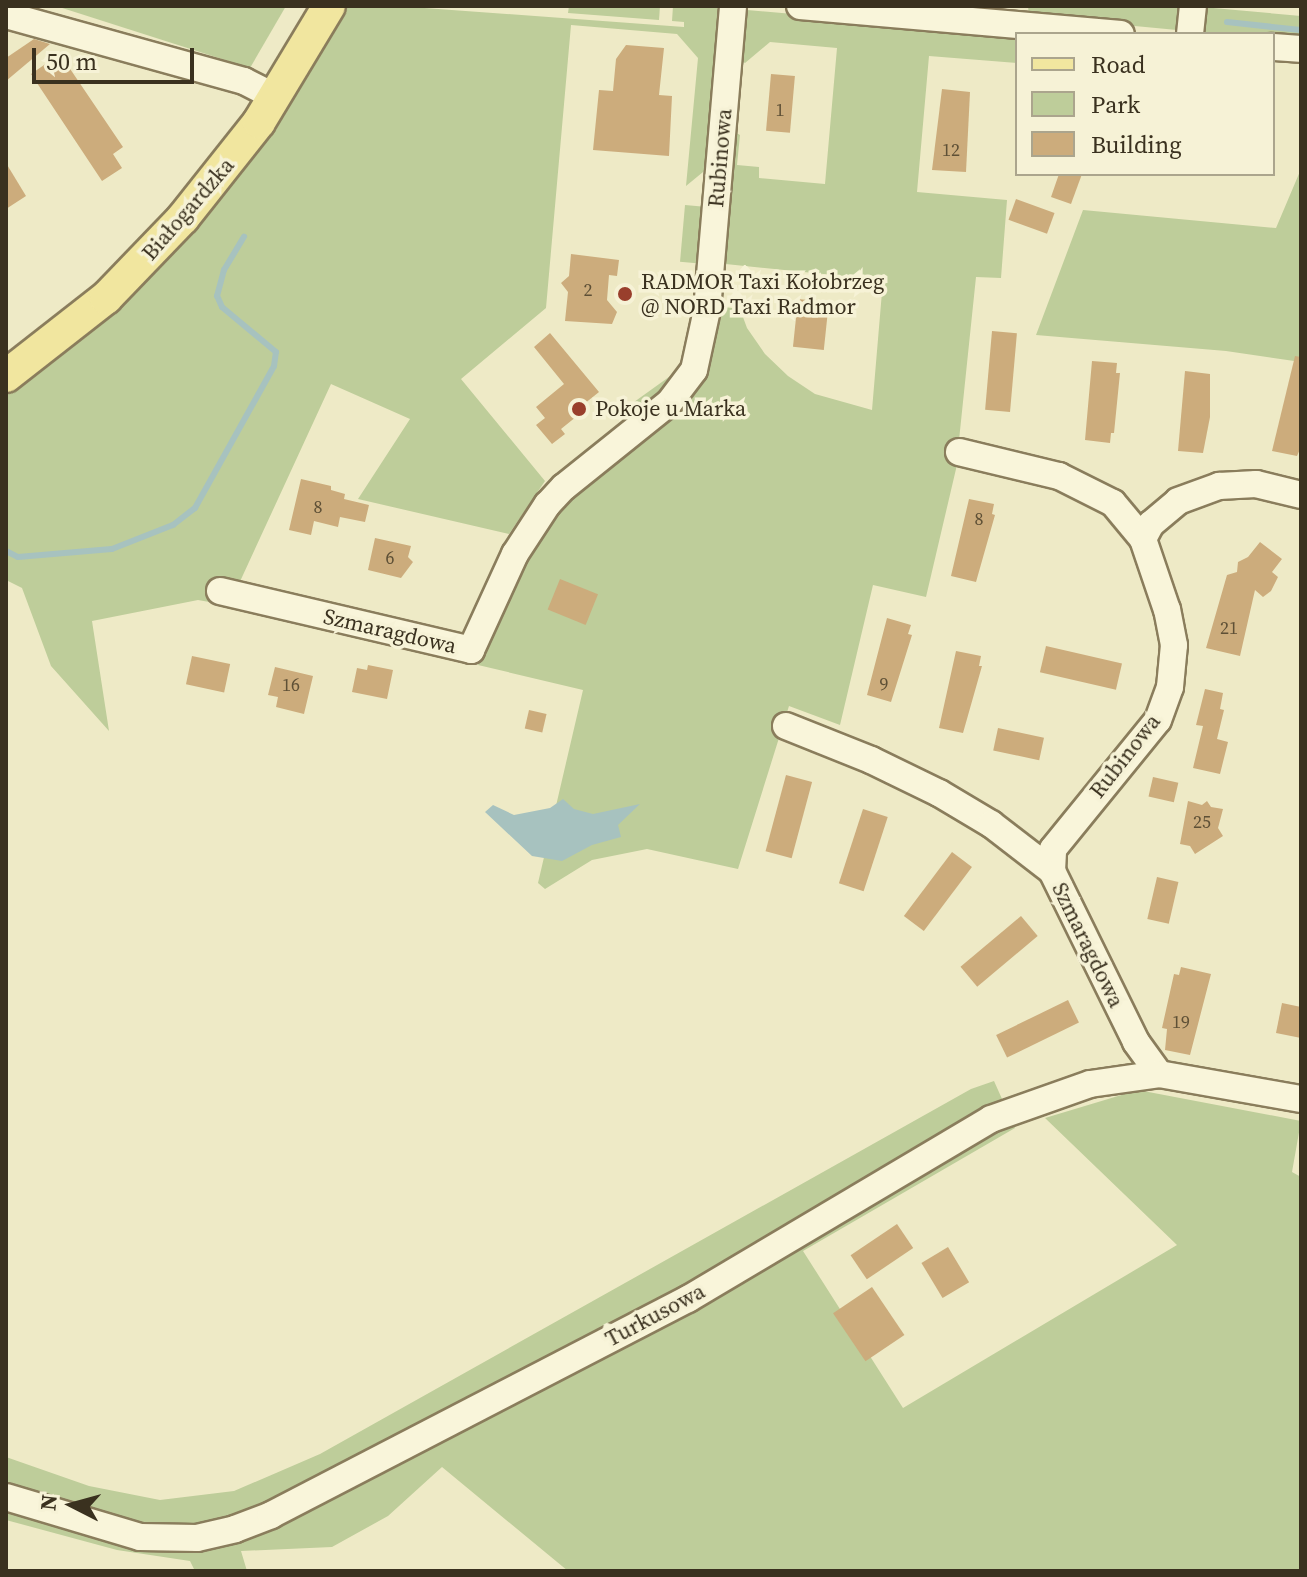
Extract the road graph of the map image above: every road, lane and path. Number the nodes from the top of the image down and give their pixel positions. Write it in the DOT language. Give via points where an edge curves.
graph roads {
  1 [pos="329,6"];
  2 [pos="733,6"];
  3 [pos="800,6"];
  4 [pos="1193,6"];
  5 [pos="909,11"];
  6 [pos="6,15"];
  7 [pos="1103,32"];
  8 [pos="1190,32"];
  9 [pos="1275,47"];
  10 [pos="1301,49"];
  11 [pos="275,97"];
  12 [pos="707,310"];
  13 [pos="6,376"];
  14 [pos="959,452"];
  15 [pos="1301,495"];
  16 [pos="1143,539"];
  17 [pos="220,591"];
  18 [pos="786,726"];
  19 [pos="1052,871"];
  20 [pos="1159,1074"];
  21 [pos="1301,1099"];
  22 [pos="6,1497"];
  1 -- 11 [label="main road, Białogardzka"];
  2 -- 12 [label="street, Rubinowa"];
  3 -- 5 [label="street"];
  4 -- 8 [label="street"];
  5 -- 7 [label="street"];
  6 -- 11 [label="street" via="244,81"];
  9 -- 10 [label="street"];
  11 -- 13 [label="main road, Białogardzka" via="229,162 144,261 75,325"];
  12 -- 17 [label="street, Szmaragdowa" via="700,356 688,383 547,505 515,554 471,650"];
  14 -- 16 [label="street, Rubinowa" via="1059,476 1113,503"];
  15 -- 16 [label="street" via="1256,484 1219,486 1178,501 1151,524"];
  16 -- 19 [label="street, Rubinowa" via="1174,645 1170,687 1158,720 1053,849"];
  18 -- 19 [label="street, Szmaragdowa" via="939,793 991,824"];
  19 -- 20 [label="street, Szmaragdowa" via="1136,1042"];
  20 -- 21 [label="street, Turkusowa"];
  20 -- 22 [label="street, Turkusowa" via="1090,1084 991,1119 688,1299 235,1529 197,1538 140,1537"];
}
